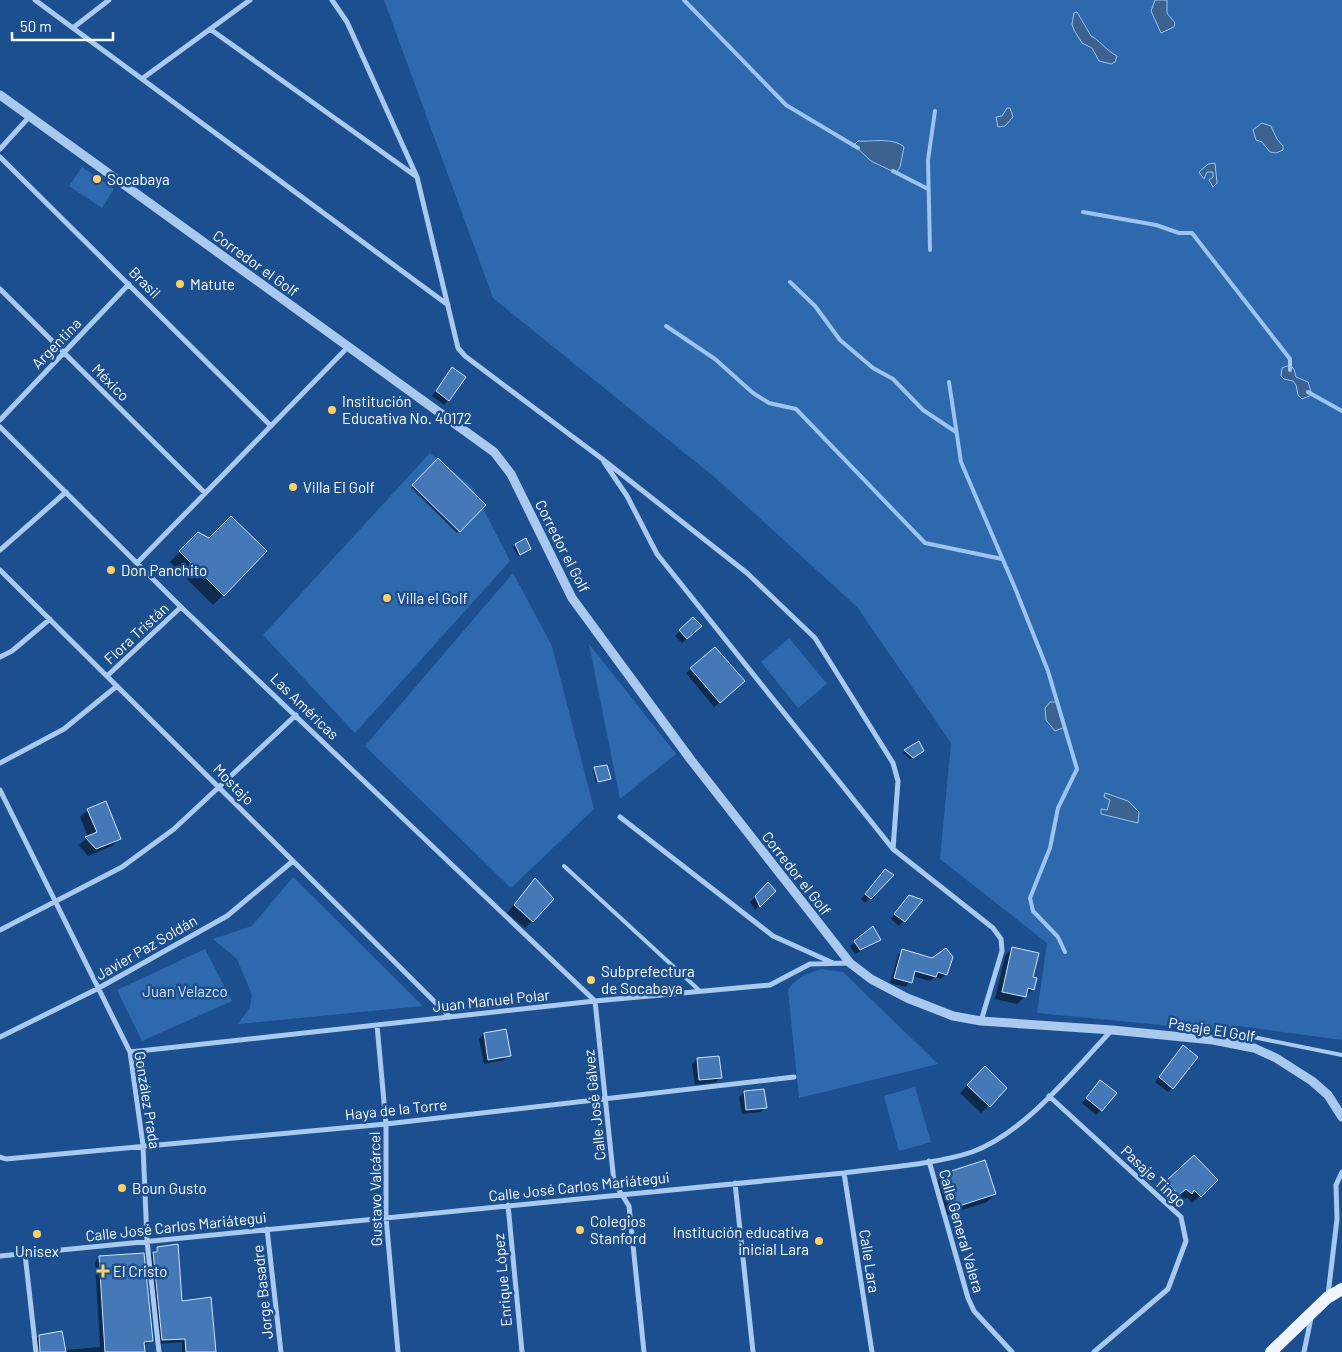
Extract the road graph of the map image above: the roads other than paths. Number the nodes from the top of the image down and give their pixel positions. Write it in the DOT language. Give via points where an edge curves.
graph roads {
  1 [pos="35,0"];
  2 [pos="109,0"];
  3 [pos="250,0"];
  4 [pos="332,0"];
  5 [pos="74,27"];
  6 [pos="210,29"];
  7 [pos="143,78"];
  8 [pos="0,95"];
  9 [pos="30,116"];
  10 [pos="0,149"];
  11 [pos="0,157"];
  12 [pos="417,177"];
  13 [pos="129,284"];
  14 [pos="0,289"];
  15 [pos="448,305"];
  16 [pos="348,347"];
  17 [pos="64,353"];
  18 [pos="0,420"];
  19 [pos="271,426"];
  20 [pos="0,427"];
  21 [pos="601,458"];
  22 [pos="66,492"];
  23 [pos="205,493"];
  24 [pos="0,550"];
  25 [pos="137,563"];
  26 [pos="0,570"];
  27 [pos="181,607"];
  28 [pos="50,619"];
  29 [pos="0,657"];
  30 [pos="107,676"];
  31 [pos="117,686"];
  32 [pos="296,715"];
  33 [pos="0,763"];
  34 [pos="220,788"];
  35 [pos="0,790"];
  36 [pos="620,818"];
  37 [pos="893,849"];
  38 [pos="293,860"];
  39 [pos="564,866"];
  40 [pos="55,904"];
  41 [pos="0,930"];
  42 [pos="835,963"];
  43 [pos="850,963"];
  44 [pos="98,989"];
  45 [pos="700,991"];
  46 [pos="594,1000"];
  47 [pos="450,1017"];
  48 [pos="981,1021"];
  49 [pos="377,1025"];
  50 [pos="1112,1030"];
  51 [pos="1248,1036"];
  52 [pos="0,1037"];
  53 [pos="130,1052"];
  54 [pos="1342,1055"];
  55 [pos="794,1076"];
  56 [pos="1049,1096"];
  57 [pos="606,1098"];
  58 [pos="1342,1117"];
  59 [pos="386,1124"];
  60 [pos="143,1145"];
  61 [pos="0,1157"];
  62 [pos="929,1161"];
  63 [pos="1342,1172"];
  64 [pos="844,1173"];
  65 [pos="735,1183"];
  66 [pos="621,1194"];
  67 [pos="508,1205"];
  68 [pos="386,1217"];
  69 [pos="267,1229"];
  70 [pos="147,1241"];
  71 [pos="25,1254"];
  72 [pos="0,1256"];
  73 [pos="1342,1289"];
  74 [pos="1327,1298"];
  75 [pos="1312,1313"];
  76 [pos="36,1352"];
  77 [pos="158,1352"];
  78 [pos="281,1352"];
  79 [pos="398,1352"];
  80 [pos="522,1352"];
  81 [pos="644,1352"];
  82 [pos="754,1352"];
  83 [pos="872,1352"];
  84 [pos="1012,1352"];
  85 [pos="1094,1352"];
  86 [pos="1271,1352"];
  87 [pos="1304,1352"];
  1 -- 5 [label="street"];
  2 -- 5 [label="street"];
  3 -- 6 [label="street"];
  4 -- 12 [label="street" via="346,22"];
  5 -- 7 [label="street"];
  6 -- 7 [label="street"];
  6 -- 12 [label="street"];
  7 -- 15 [label="street"];
  8 -- 9 [label="street, Corredor el Golf"];
  9 -- 10 [label="street"];
  9 -- 16 [label="street, Corredor el Golf"];
  11 -- 13 [label="street, Brasil"];
  12 -- 15 [label="street"];
  13 -- 17 [label="street, Argentina"];
  13 -- 19 [label="street, Brasil"];
  14 -- 17 [label="street, México"];
  15 -- 21 [label="street" via="458,348 464,356"];
  16 -- 19 [label="street"];
  16 -- 43 [label="street, Corredor el Golf" via="494,452 511,474 572,598 691,760"];
  17 -- 18 [label="street, Argentina"];
  17 -- 23 [label="street, México"];
  19 -- 23 [label="street"];
  20 -- 22 [label="street, Las Américas"];
  21 -- 37 [label="street" via="627,496 657,554"];
  21 -- 37 [label="street" via="747,574 815,638 893,763 898,781"];
  22 -- 24 [label="street"];
  22 -- 25 [label="street, Las Américas"];
  23 -- 25 [label="street"];
  25 -- 27 [label="street, Las Américas"];
  26 -- 28 [label="street, Mostajo"];
  27 -- 30 [label="street, Flora Tristán"];
  27 -- 32 [label="street, Las Américas"];
  28 -- 29 [label="street"];
  28 -- 30 [label="street, Mostajo"];
  30 -- 31 [label="street, Mostajo"];
  31 -- 33 [label="street, Flora Tristán" via="64,730"];
  31 -- 34 [label="street, Mostajo"];
  32 -- 34 [label="street"];
  32 -- 46 [label="street, Las Américas"];
  34 -- 38 [label="street, Mostajo"];
  34 -- 40 [label="street" via="174,829 122,867"];
  35 -- 40 [label="street, González Prada"];
  36 -- 42 [label="street" via="773,936"];
  37 -- 48 [label="street" via="993,928 1001,939 1002,952"];
  38 -- 44 [label="street, Javier Paz Soldán" via="227,916"];
  38 -- 47 [label="street, Mostajo"];
  39 -- 45 [label="lane"];
  40 -- 41 [label="street"];
  40 -- 44 [label="street, González Prada"];
  42 -- 43 [label="street, Juan Manuel Polar"];
  42 -- 45 [label="street, Juan Manuel Polar" via="810,964 770,985"];
  43 -- 48 [label="street, Corredor el Golf" via="907,998 954,1016"];
  44 -- 52 [label="street, Javier Paz Soldán"];
  44 -- 53 [label="street, González Prada"];
  45 -- 46 [label="street, Juan Manuel Polar"];
  46 -- 47 [label="street, Juan Manuel Polar"];
  46 -- 57 [label="street, Calle José Gálvez"];
  47 -- 49 [label="street, Juan Manuel Polar"];
  48 -- 50 [label="street, Corredor el Golf"];
  49 -- 53 [label="street, Juan Manuel Polar"];
  49 -- 59 [label="street, Gustavo Valcárcel"];
  50 -- 56 [label="street, Calle José Carlos Mariátegui"];
  50 -- 58 [label="street, Pasaje El Golf" via="1213,1040 1254,1048 1312,1081 1328,1095"];
  51 -- 54 [label="lane"];
  53 -- 60 [label="street, González Prada"];
  55 -- 57 [label="street, Haya de la Torre"];
  56 -- 62 [label="street, Calle José Carlos Mariátegui" via="1006,1134 972,1152"];
  56 -- 85 [label="street, Pasaje Tingo" via="1181,1216 1186,1241 1168,1289"];
  57 -- 59 [label="street, Haya de la Torre"];
  57 -- 66 [label="street, Calle José Gálvez" via="614,1182"];
  59 -- 60 [label="street, Haya de la Torre"];
  59 -- 68 [label="street, Gustavo Valcárcel"];
  60 -- 61 [label="street, Haya de la Torre"];
  60 -- 70 [label="street, González Prada"];
  62 -- 64 [label="street, Calle José Carlos Mariátegui"];
  62 -- 84 [label="street, Calle General Valera" via="968,1298 974,1311"];
  63 -- 74 [label="street" via="1336,1185 1337,1219"];
  64 -- 65 [label="street, Calle José Carlos Mariátegui"];
  64 -- 83 [label="street, Calle Lara"];
  65 -- 66 [label="street, Calle José Carlos Mariátegui"];
  65 -- 82 [label="street"];
  66 -- 67 [label="street, Calle José Carlos Mariátegui"];
  66 -- 81 [label="street, Calle José Gálvez" via="629,1206"];
  67 -- 68 [label="street, Calle José Carlos Mariátegui"];
  67 -- 80 [label="street, Enrique López"];
  68 -- 69 [label="street, Calle José Carlos Mariátegui"];
  68 -- 79 [label="street, Gustavo Valcárcel"];
  69 -- 70 [label="street, Calle José Carlos Mariátegui"];
  69 -- 78 [label="street, Jorge Basadre"];
  70 -- 71 [label="street, Calle José Carlos Mariátegui"];
  70 -- 77 [label="street, González Prada"];
  71 -- 72 [label="street, Calle José Carlos Mariátegui"];
  71 -- 76 [label="street"];
  73 -- 74 [label="main road"];
  74 -- 75 [label="main road"];
  75 -- 86 [label="main road"];
  75 -- 87 [label="street"];
}
